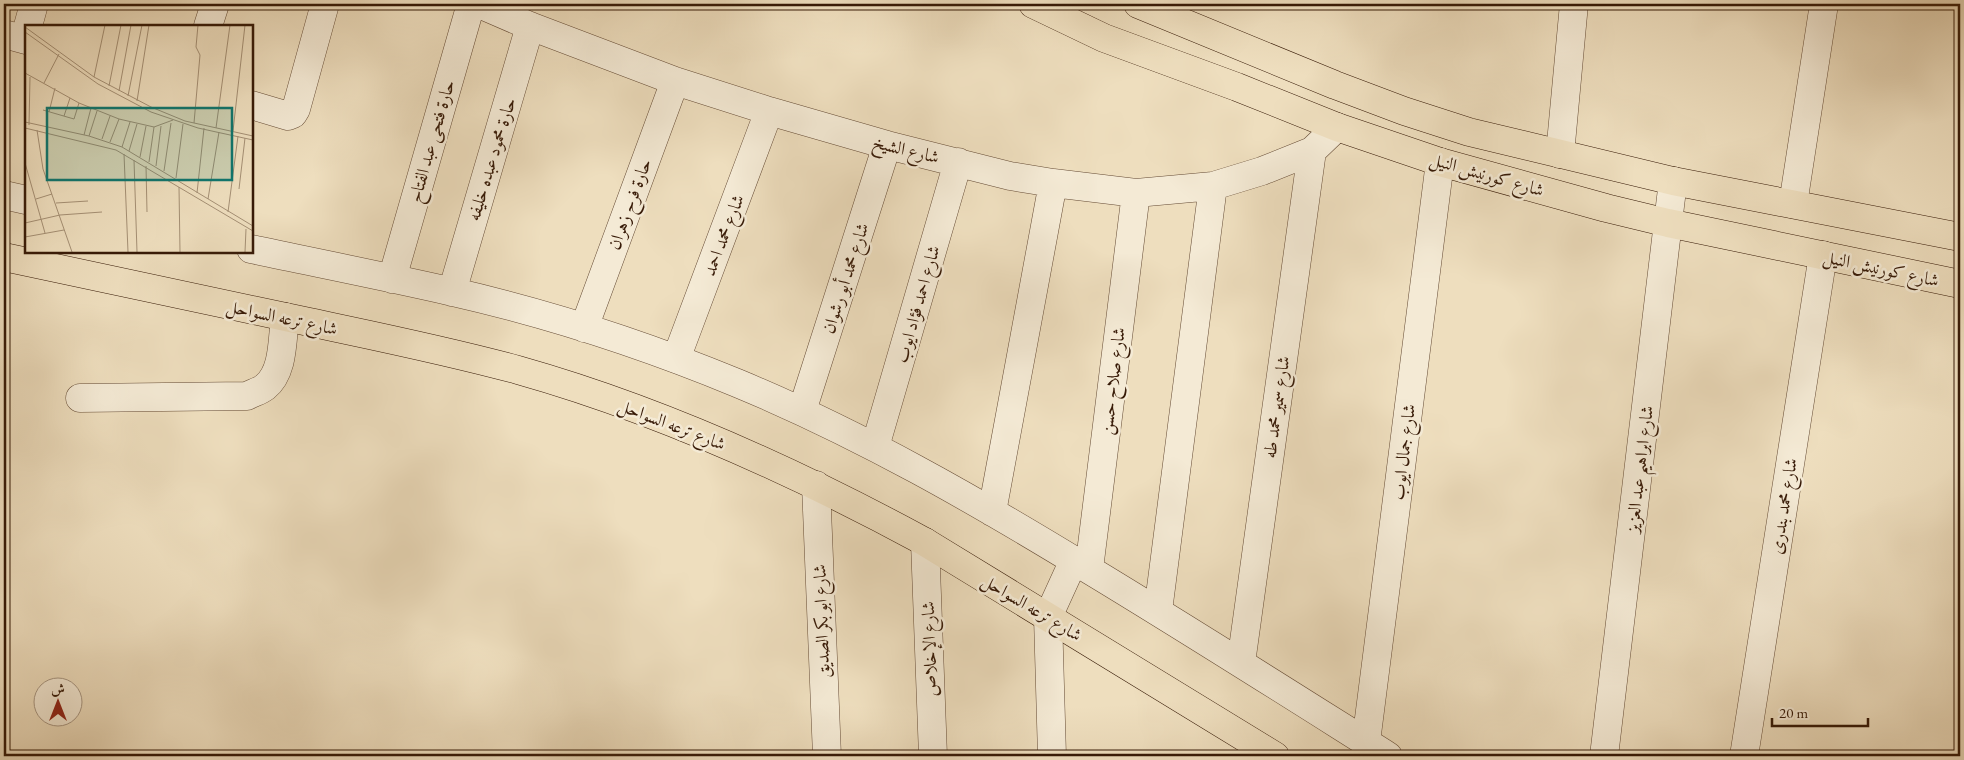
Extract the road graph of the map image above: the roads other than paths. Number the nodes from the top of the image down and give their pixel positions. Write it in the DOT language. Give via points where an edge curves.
graph roads {
  1 [pos="34,4"];
  2 [pos="215,4"];
  3 [pos="324,4"];
  4 [pos="471,4"];
  5 [pos="479,4"];
  6 [pos="1033,4"];
  7 [pos="1138,4"];
  8 [pos="1574,4"];
  9 [pos="1824,4"];
  10 [pos="26,25"];
  11 [pos="208,25"];
  12 [pos="530,26"];
  13 [pos="1248,50"];
  14 [pos="675,81"];
  15 [pos="1237,87"];
  16 [pos="252,105"];
  17 [pos="769,111"];
  18 [pos="1337,127"];
  19 [pos="887,145"];
  20 [pos="1312,151"];
  21 [pos="1560,154"];
  22 [pos="958,162"];
  23 [pos="1440,162"];
  24 [pos="1674,181"];
  25 [pos="1053,183"];
  26 [pos="1213,186"];
  27 [pos="1136,193"];
  28 [pos="4,195"];
  29 [pos="25,200"];
  30 [pos="1793,204"];
  31 [pos="1668,223"];
  32 [pos="1960,237"];
  33 [pos="252,249"];
  34 [pos="1823,255"];
  35 [pos="4,257"];
  36 [pos="392,279"];
  37 [pos="1960,284"];
  38 [pos="452,292"];
  39 [pos="285,317"];
  40 [pos="584,328"];
  41 [pos="676,359"];
  42 [pos="80,398"];
  43 [pos="802,411"];
  44 [pos="875,447"];
  45 [pos="816,485"];
  46 [pos="992,512"];
  47 [pos="925,542"];
  48 [pos="1081,565"];
  49 [pos="1158,611"];
  50 [pos="1048,617"];
  51 [pos="1241,663"];
  52 [pos="1377,749"];
  53 [pos="826,756"];
  54 [pos="933,756"];
  55 [pos="1052,756"];
  56 [pos="1275,756"];
  57 [pos="1604,756"];
  58 [pos="1744,756"];
  1 -- 10 [label="street"];
  2 -- 11 [label="street"];
  3 -- 16 [label="street" via="293,114 288,116"];
  4 -- 36 [label="street, حارة فتحى عبد الفتاح"];
  5 -- 12 [label="street, شارع الشيخ"];
  6 -- 15 [label="main road, شارع كورنيش النيل" via="1104,38"];
  7 -- 13 [label="main road, شارع كورنيش النيل"];
  8 -- 21 [label="street"];
  9 -- 30 [label="street"];
  12 -- 14 [label="street, شارع الشيخ"];
  12 -- 38 [label="street, حارة محمود عبده خليفه"];
  13 -- 15 [label="main road"];
  13 -- 21 [label="main road, شارع كورنيش النيل" via="1404,111 1469,132"];
  14 -- 17 [label="street, شارع الشيخ"];
  14 -- 40 [label="street, حارة فرح زهران"];
  15 -- 18 [label="main road, شارع كورنيش النيل"];
  17 -- 19 [label="street, شارع الشيخ"];
  17 -- 41 [label="street, شارع محمد احمد"];
  18 -- 20 [label="street, شارع الشيخ"];
  18 -- 23 [label="main road, شارع كورنيش النيل"];
  19 -- 22 [label="street, شارع الشيخ"];
  19 -- 43 [label="street, شارع محمد أبو رشوان"];
  20 -- 26 [label="street, شارع الشيخ"];
  20 -- 51 [label="street, شارع سمير محمد طه"];
  21 -- 24 [label="main road, شارع كورنيش النيل"];
  22 -- 25 [label="street, شارع الشيخ"];
  22 -- 44 [label="street, شارع احمد فؤاد ايوب"];
  23 -- 31 [label="main road, شارع كورنيش النيل"];
  23 -- 52 [label="street, شارع جمال ايوب"];
  24 -- 30 [label="main road, شارع كورنيش النيل"];
  24 -- 31 [label="street, شارع ابراهيم عبد العزيز"];
  25 -- 27 [label="street, شارع الشيخ"];
  25 -- 46 [label="street"];
  26 -- 27 [label="street, شارع الشيخ"];
  26 -- 49 [label="street"];
  27 -- 48 [label="street, شارع صلاح حسن"];
  28 -- 29 [label="street"];
  30 -- 32 [label="main road, شارع كورنيش النيل"];
  31 -- 34 [label="main road, شارع كورنيش النيل"];
  31 -- 57 [label="street, شارع ابراهيم عبد العزيز"];
  33 -- 36 [label="street"];
  34 -- 37 [label="main road, شارع كورنيش النيل"];
  34 -- 58 [label="street, شارع محمد بندرى"];
  35 -- 39 [label="main road, شارع ترعه السواحل"];
  36 -- 38 [label="street"];
  38 -- 40 [label="street"];
  39 -- 42 [label="street" via="275,376 264,388 247,396"];
  39 -- 45 [label="main road, شارع ترعه السواحل" via="518,370 626,405 730,446"];
  40 -- 41 [label="street"];
  41 -- 43 [label="street"];
  43 -- 44 [label="street"];
  44 -- 46 [label="street"];
  45 -- 47 [label="main road, شارع ترعه السواحل"];
  45 -- 53 [label="street, شارع ابو بكر الصديق"];
  46 -- 48 [label="street"];
  47 -- 50 [label="main road, شارع ترعه السواحل"];
  47 -- 54 [label="street, شارع الإخلاص"];
  48 -- 49 [label="street"];
  48 -- 50 [label="street, شارع صلاح حسن"];
  49 -- 51 [label="street"];
  50 -- 55 [label="street"];
  50 -- 56 [label="main road, شارع ترعه السواحل"];
  51 -- 52 [label="street"];
}
